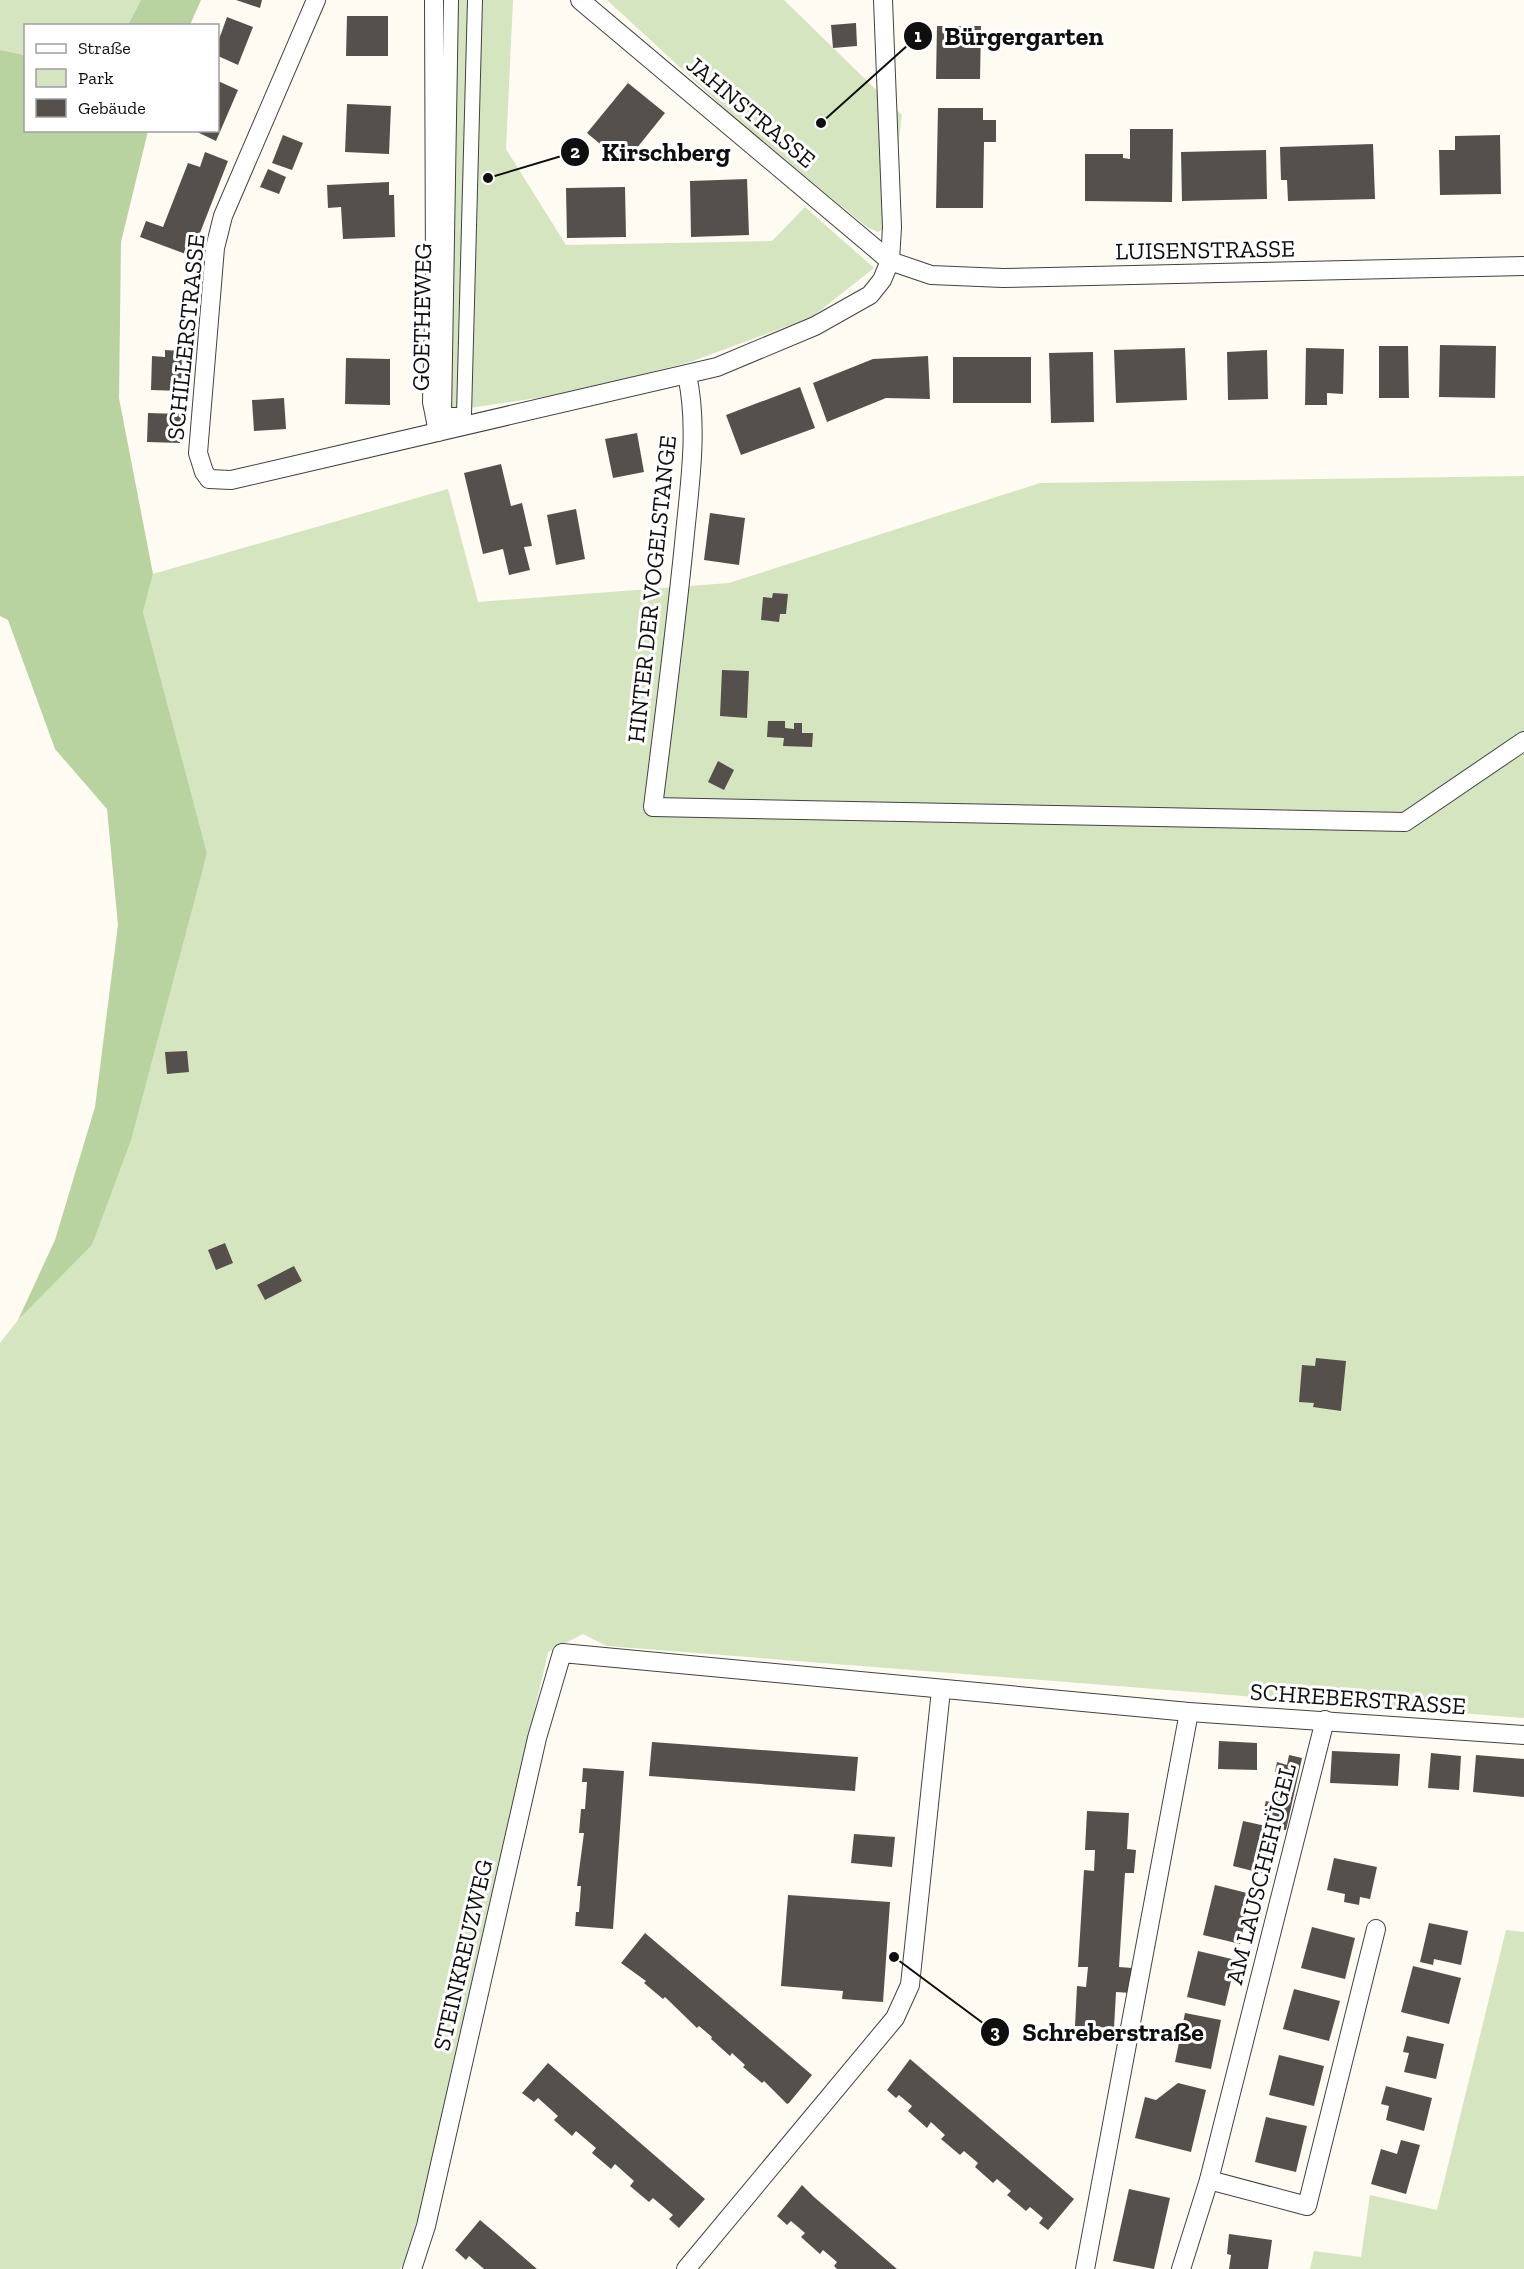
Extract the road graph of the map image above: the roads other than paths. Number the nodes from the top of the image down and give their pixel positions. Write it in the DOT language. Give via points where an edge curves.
graph roads {
  1 [pos="316,0"];
  2 [pos="434,0"];
  3 [pos="450,0"];
  4 [pos="476,0"];
  5 [pos="580,0"];
  6 [pos="883,0"];
  7 [pos="890,261"];
  8 [pos="1524,266"];
  9 [pos="687,375"];
  10 [pos="438,432"];
  11 [pos="1524,741"];
  12 [pos="562,1653"];
  13 [pos="941,1690"];
  14 [pos="1189,1712"];
  15 [pos="1325,1720"];
  16 [pos="1524,1735"];
  17 [pos="1376,1929"];
  18 [pos="1209,2180"];
  19 [pos="412,2269"];
  20 [pos="686,2269"];
  21 [pos="1085,2269"];
  22 [pos="1181,2269"];
  1 -- 10 [label="street, SCHILLERSTRASSE" via="223,216 214,248 198,453 209,479 231,480"];
  2 -- 10 [label="street, GOETHEWEG" via="432,402"];
  3 -- 4 [label="street, GOETHEWEG" via="444,415 454,416 464,415"];
  5 -- 7 [label="street, JAHNSTRASSE"];
  6 -- 7 [label="street" via="892,200"];
  7 -- 8 [label="street, LUISENSTRASSE" via="932,275 965,278"];
  7 -- 9 [label="street" via="870,295 849,307 773,345"];
  9 -- 10 [label="street"];
  9 -- 11 [label="street, HINTER DER VOGELSTANGE" via="692,400 690,480 653,807 1406,822"];
  12 -- 13 [label="street, SCHREBERSTRASSE"];
  12 -- 19 [label="street, STEINKREUZWEG" via="537,1738 426,2226"];
  13 -- 14 [label="street, SCHREBERSTRASSE"];
  13 -- 20 [label="street" via="910,1985 895,2018"];
  14 -- 15 [label="street, SCHREBERSTRASSE"];
  14 -- 21 [label="street"];
  15 -- 16 [label="street, SCHREBERSTRASSE"];
  15 -- 18 [label="street, AM LAUSCHEHÜGEL"];
  17 -- 18 [label="street" via="1307,2206"];
  18 -- 22 [label="street, AM LAUSCHEHÜGEL"];
}
